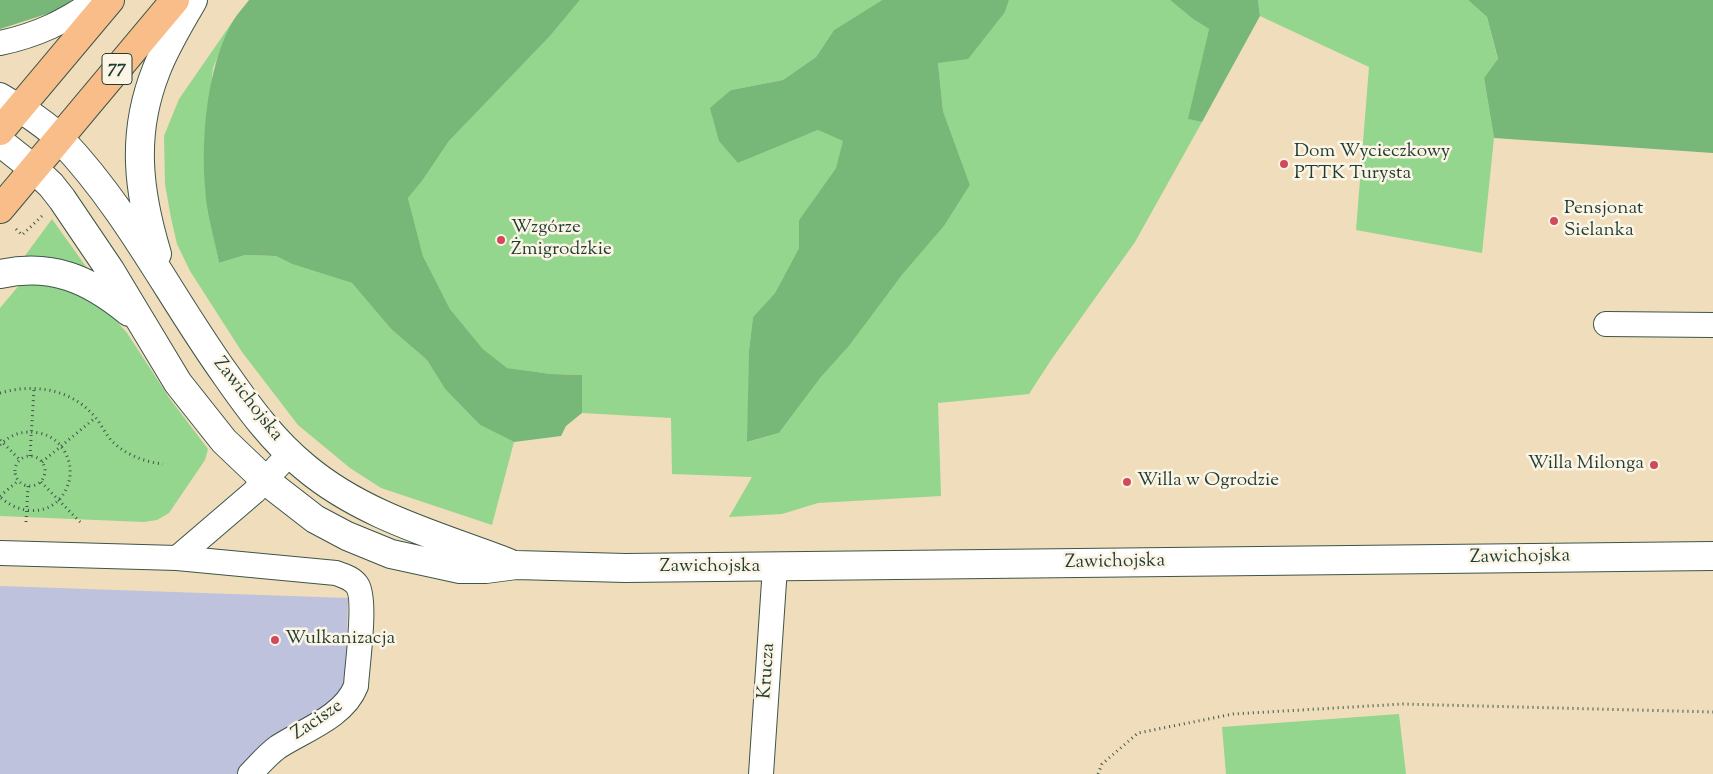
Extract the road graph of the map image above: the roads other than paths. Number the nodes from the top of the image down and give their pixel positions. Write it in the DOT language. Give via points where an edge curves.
graph roads {
  1 [pos="96,0"];
  2 [pos="110,0"];
  3 [pos="174,0"];
  4 [pos="193,0"];
  5 [pos="0,43"];
  6 [pos="10,101"];
  7 [pos="0,131"];
  8 [pos="60,138"];
  9 [pos="0,142"];
  10 [pos="34,168"];
  11 [pos="5,216"];
  12 [pos="0,274"];
  13 [pos="166,284"];
  14 [pos="143,324"];
  15 [pos="1606,324"];
  16 [pos="1713,325"];
  17 [pos="290,453"];
  18 [pos="266,481"];
  19 [pos="0,553"];
  20 [pos="1713,556"];
  21 [pos="177,558"];
  22 [pos="516,566"];
  23 [pos="775,567"];
  24 [pos="250,774"];
  25 [pos="761,774"];
  1 -- 5 [label="street" via="37,34"];
  2 -- 6 [label="main road"];
  3 -- 8 [label="main road, 77"];
  4 -- 13 [label="street" via="156,70 147,99 140,148 142,196"];
  6 -- 7 [label="main road"];
  6 -- 8 [label="street, Zawichojska"];
  8 -- 10 [label="main road, 77"];
  8 -- 13 [label="street, Zawichojska" via="117,209"];
  9 -- 10 [label="street, Zawichojska"];
  10 -- 11 [label="main road, 77"];
  10 -- 14 [label="street, Zawichojska" via="74,216"];
  12 -- 14 [label="street, Zawichojska" via="30,270 78,278 113,299"];
  13 -- 17 [label="street, Zawichojska" via="233,385 266,429"];
  14 -- 18 [label="street, Zawichojska" via="178,383 200,412 224,441"];
  15 -- 16 [label="street"];
  17 -- 18 [label="street"];
  17 -- 22 [label="street, Zawichojska" via="328,484 366,507"];
  18 -- 21 [label="street"];
  18 -- 22 [label="street, Zawichojska" via="315,519 391,554 460,569"];
  19 -- 21 [label="street"];
  20 -- 23 [label="street, Zawichojska"];
  21 -- 24 [label="street, Zacisze" via="336,573 350,578 360,593 357,677 353,695 336,713 277,748"];
  22 -- 23 [label="street, Zawichojska"];
  23 -- 25 [label="street, Krucza"];
}
